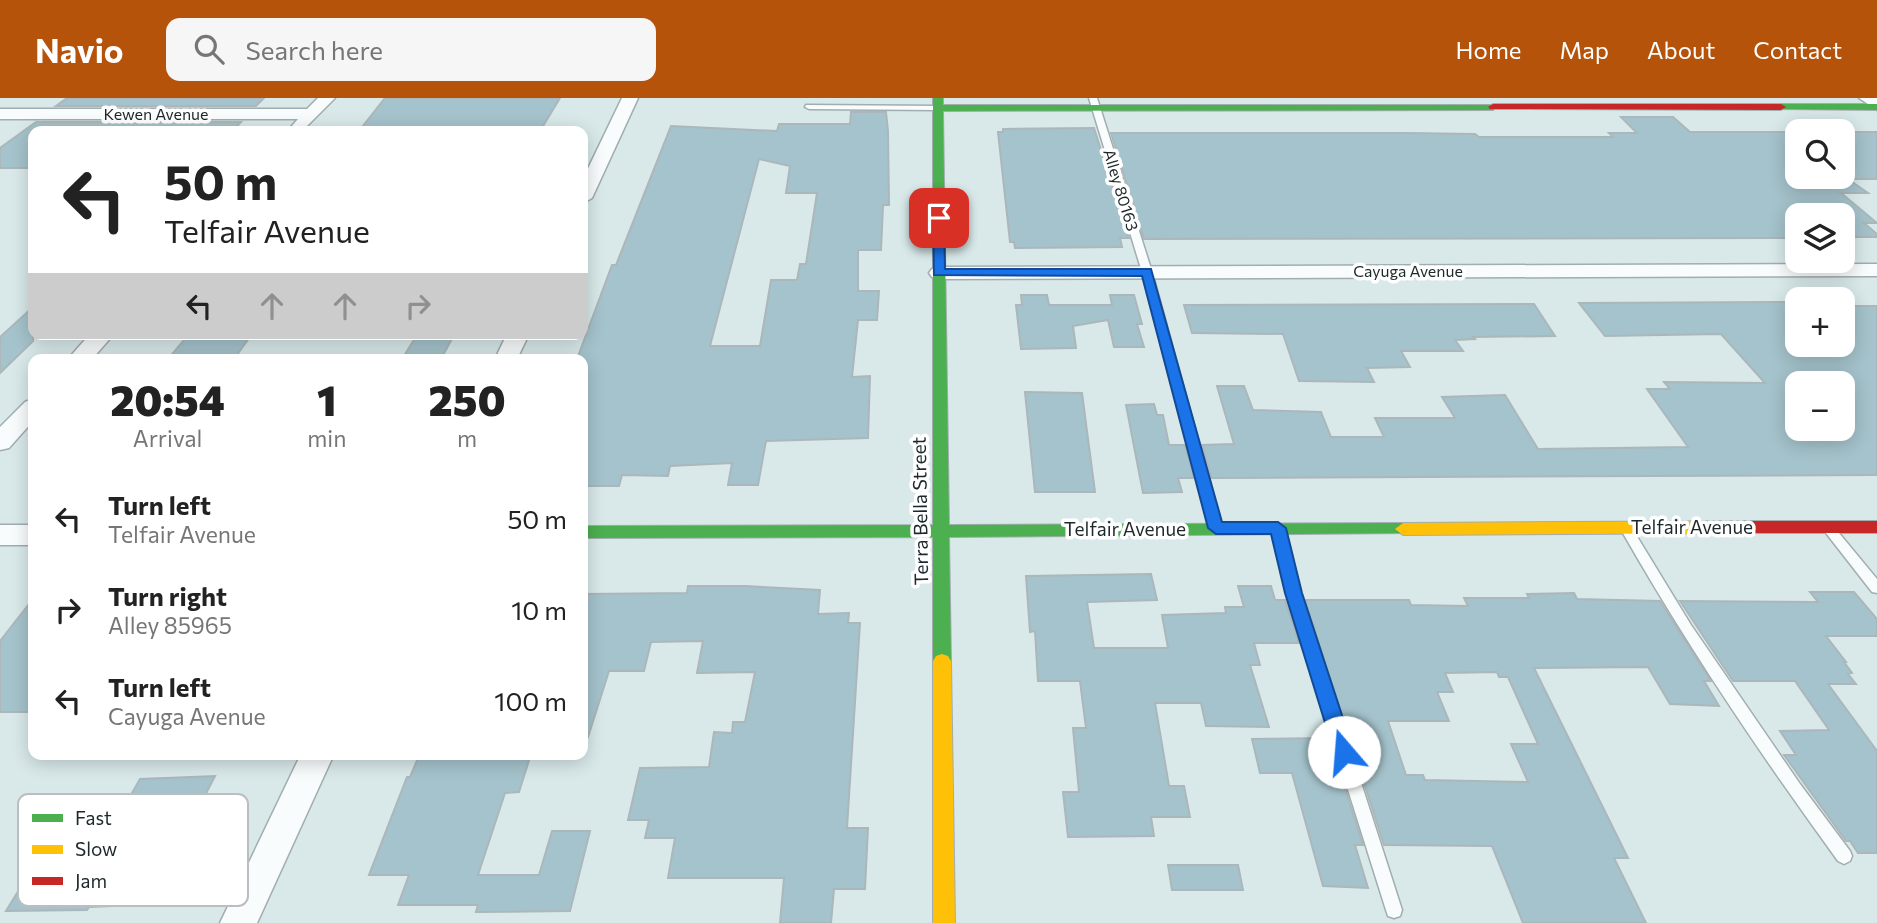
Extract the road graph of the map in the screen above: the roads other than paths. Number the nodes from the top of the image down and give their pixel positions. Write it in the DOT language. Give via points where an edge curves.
graph roads {
  1 [pos="20,98"];
  2 [pos="327,98"];
  3 [pos="630,98"];
  4 [pos="1867,98"];
  5 [pos="938,103"];
  6 [pos="1094,103"];
  7 [pos="1565,103"];
  8 [pos="1877,106"];
  9 [pos="809,107"];
  10 [pos="0,113"];
  11 [pos="311,114"];
  12 [pos="300,126"];
  13 [pos="588,187"];
  14 [pos="1877,270"];
  15 [pos="1147,272"];
  16 [pos="939,273"];
  17 [pos="97,340"];
  18 [pos="84,354"];
  19 [pos="28,412"];
  20 [pos="0,442"];
  21 [pos="1827,527"];
  22 [pos="1877,527"];
  23 [pos="1216,528"];
  24 [pos="1278,528"];
  25 [pos="1626,528"];
  26 [pos="941,529"];
  27 [pos="588,532"];
  28 [pos="0,535"];
  29 [pos="28,535"];
  30 [pos="1877,588"];
  31 [pos="315,760"];
  32 [pos="1844,856"];
  33 [pos="248,902"];
  34 [pos="246,906"];
  35 [pos="1394,910"];
  36 [pos="238,923"];
  37 [pos="944,923"];
  1 -- 10 [label="street"];
  2 -- 11 [label="street"];
  3 -- 13 [label="street"];
  4 -- 8 [label="street"];
  5 -- 6 [label="street"];
  5 -- 9 [label="lane"];
  5 -- 16 [label="street, Terra Bella Street"];
  6 -- 7 [label="street"];
  6 -- 15 [label="lane, Alley 80163"];
  7 -- 8 [label="street"];
  10 -- 11 [label="street, Kewen Avenue"];
  11 -- 12 [label="street"];
  14 -- 15 [label="street, Cayuga Avenue"];
  15 -- 16 [label="street, Cayuga Avenue"];
  15 -- 23 [label="lane, Alley 80163"];
  16 -- 26 [label="street, Terra Bella Street"];
  17 -- 18 [label="street"];
  19 -- 20 [label="street"];
  21 -- 22 [label="street, Telfair Avenue"];
  21 -- 25 [label="street, Telfair Avenue"];
  21 -- 30 [label="lane"];
  23 -- 24 [label="street, Telfair Avenue"];
  23 -- 26 [label="street, Telfair Avenue"];
  24 -- 25 [label="street, Telfair Avenue"];
  24 -- 35 [label="lane" via="1293,593"];
  25 -- 32 [label="lane" via="1686,629"];
  26 -- 27 [label="street, Telfair Avenue"];
  26 -- 37 [label="street, Terra Bella Street"];
  28 -- 29 [label="street"];
  31 -- 33 [label="street"];
  34 -- 36 [label="street"];
}
